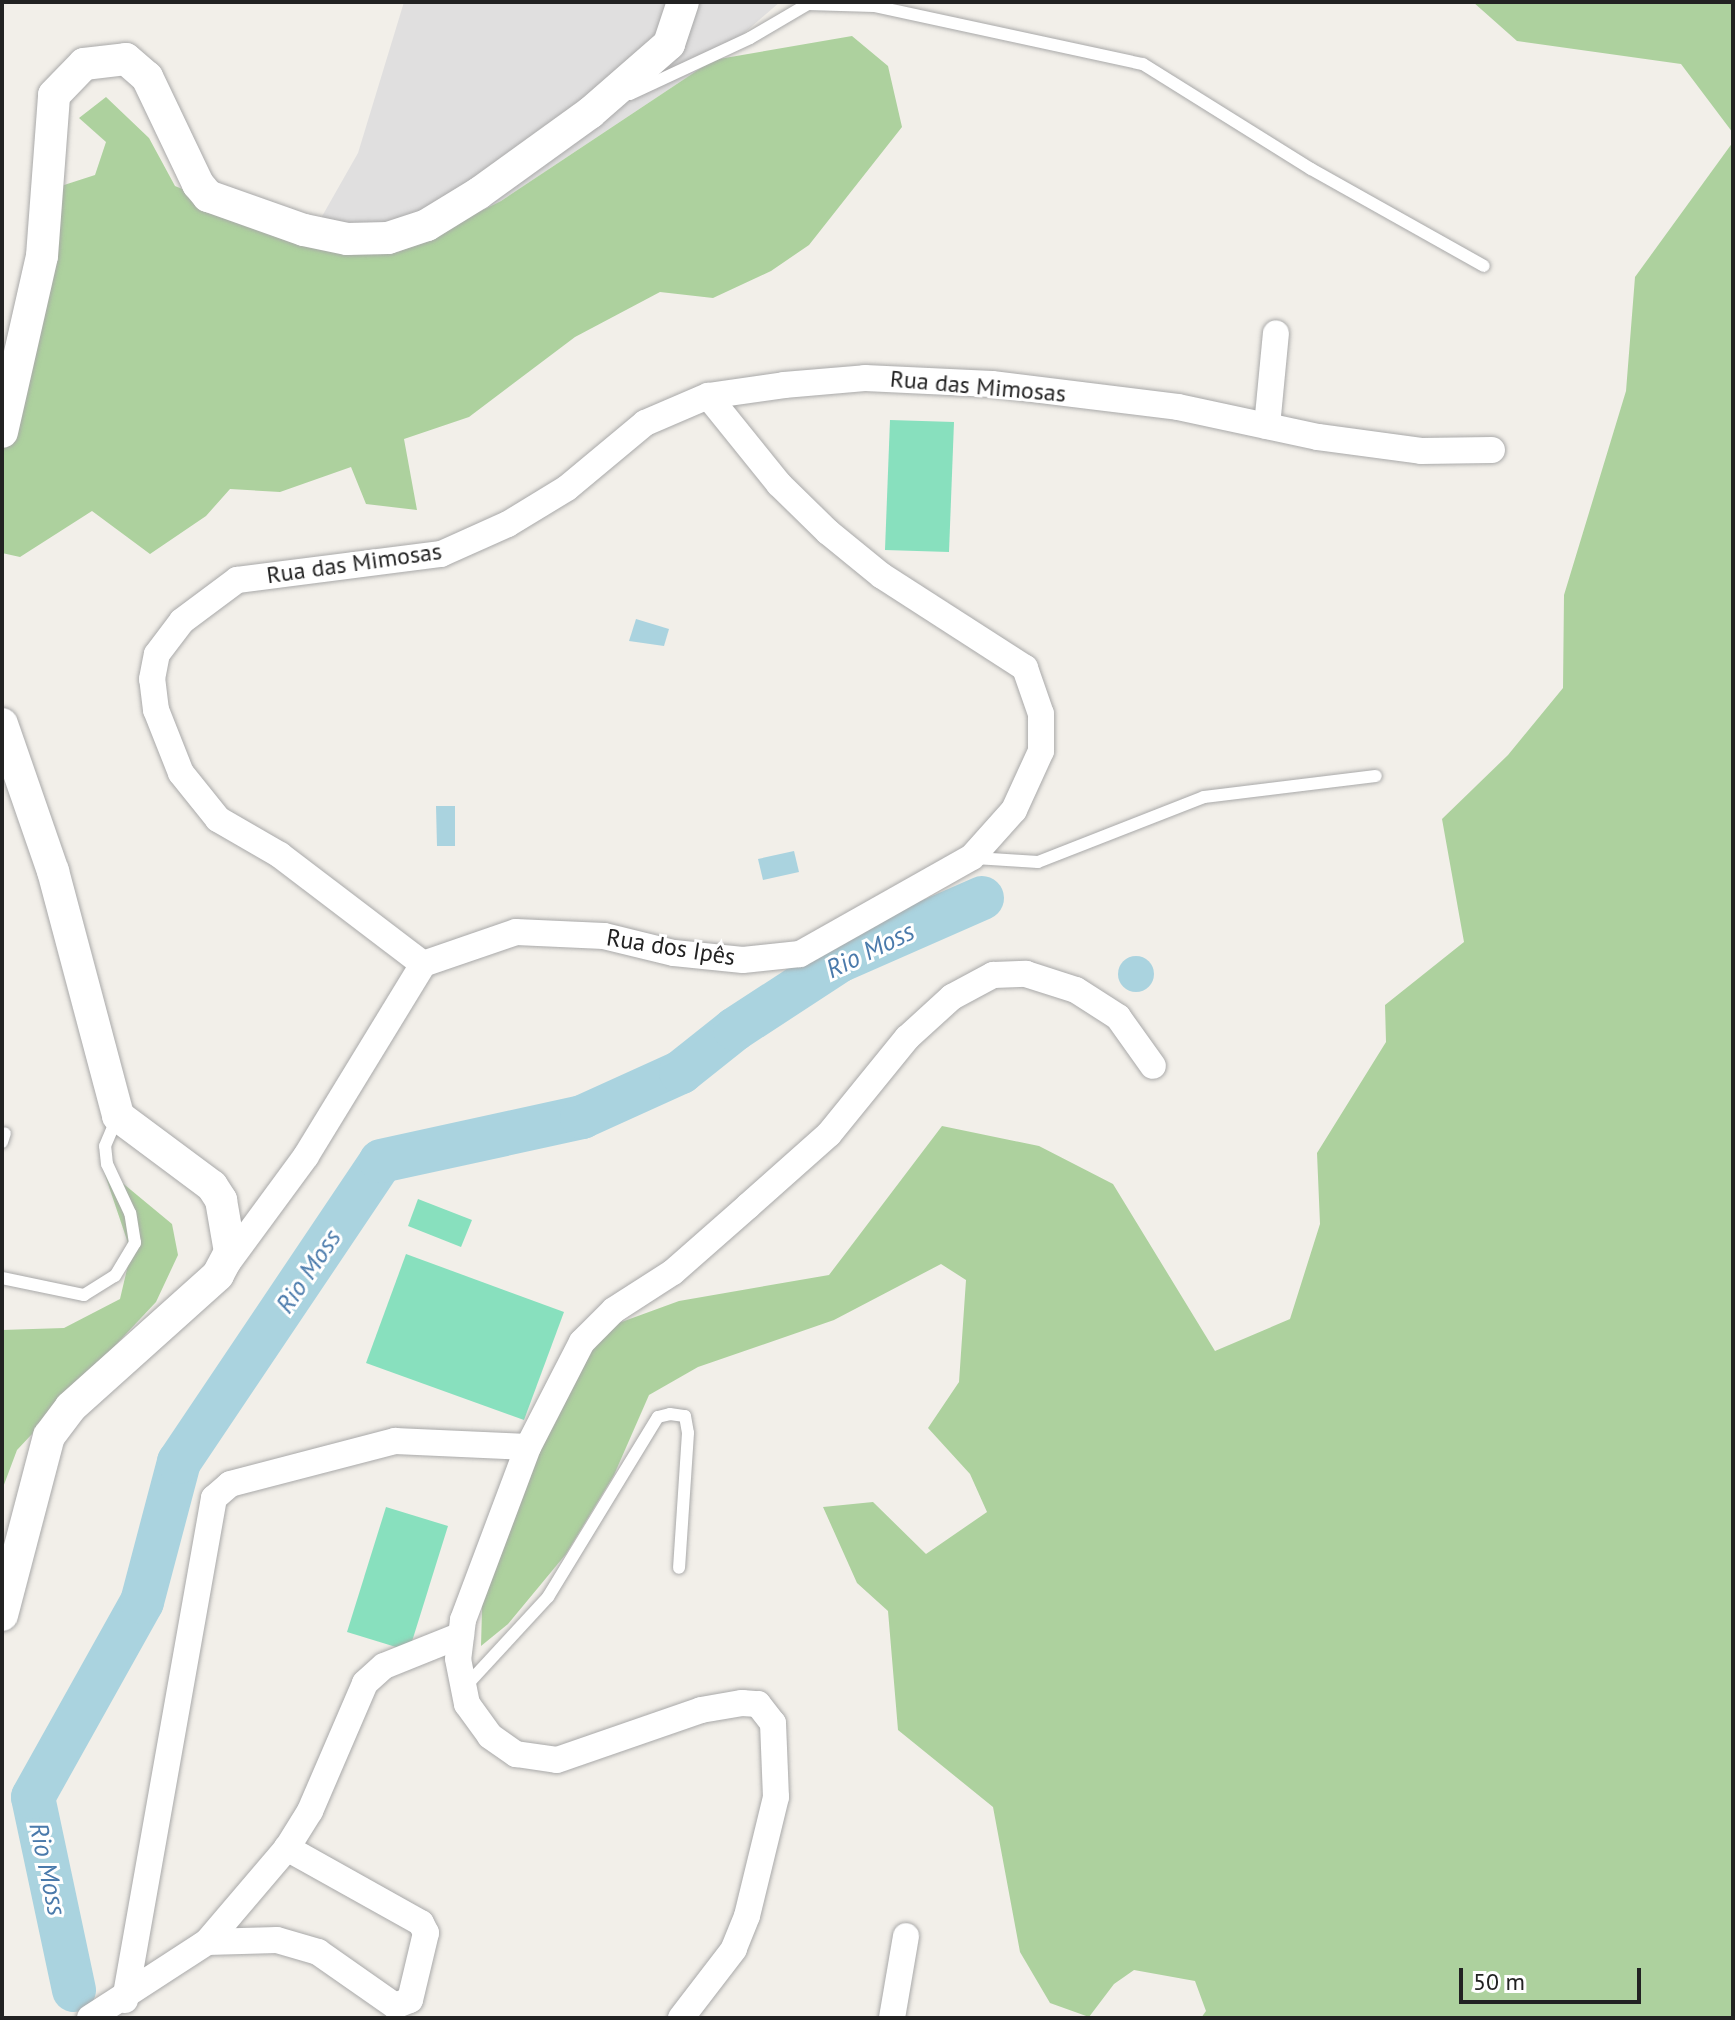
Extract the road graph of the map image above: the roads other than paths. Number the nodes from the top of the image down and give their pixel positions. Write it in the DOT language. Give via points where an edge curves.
graph roads {
  1 [pos="683,2"];
  2 [pos="590,113"];
  3 [pos="1484,266"];
  4 [pos="1276,333"];
  5 [pos="708,396"];
  6 [pos="1267,426"];
  7 [pos="2,432"];
  8 [pos="1492,450"];
  9 [pos="2,724"];
  10 [pos="1376,776"];
  11 [pos="972,857"];
  12 [pos="423,964"];
  13 [pos="1153,1066"];
  14 [pos="118,1116"];
  15 [pos="218,1275"];
  16 [pos="2,1278"];
  17 [pos="528,1447"];
  18 [pos="679,1568"];
  19 [pos="2,1615"];
  20 [pos="461,1635"];
  21 [pos="464,1688"];
  22 [pos="287,1848"];
  23 [pos="906,1936"];
  24 [pos="207,1942"];
  25 [pos="125,2000"];
  26 [pos="90,2018"];
  27 [pos="681,2018"];
  28 [pos="892,2018"];
  1 -- 2 [label="street" via="669,44"];
  2 -- 3 [label="lane" via="750,38 808,4 874,6 1143,64 1311,169"];
  2 -- 7 [label="street" via="529,161 427,225 388,238 347,239 208,196 147,77 126,59 84,64 54,95 42,256"];
  4 -- 6 [label="street"];
  5 -- 6 [label="street, Rua das Mimosas" via="865,378 992,384 1178,407"];
  5 -- 11 [label="street, Rua dos Ipês" via="779,484 828,532 882,576 1025,668 1039,700 1041,751 1014,810"];
  5 -- 12 [label="street, Rua das Mimosas" via="645,423 567,488 508,524 441,554 237,580 182,621 157,654 152,679 156,710 181,773 218,819 280,855"];
  6 -- 8 [label="street, Rua das Mimosas" via="1421,451"];
  9 -- 14 [label="street" via="53,871"];
  10 -- 11 [label="lane" via="1204,797 1038,862"];
  11 -- 12 [label="street, Rua dos Ipês" via="800,954 743,960 674,953 604,936 516,932"];
  12 -- 15 [label="street" via="306,1156"];
  13 -- 17 [label="street" via="1118,1017 1076,990 1026,974 993,975 952,997 907,1038 829,1134 673,1272 614,1310 582,1342"];
  14 -- 15 [label="street" via="216,1193 230,1252"];
  14 -- 16 [label="lane" via="105,1146 107,1164 130,1213 135,1243 115,1276 84,1295"];
  15 -- 19 [label="street" via="71,1407 49,1436"];
  17 -- 20 [label="street"];
  17 -- 25 [label="street" via="395,1441 230,1484 214,1498"];
  18 -- 21 [label="lane" via="688,1433 685,1416 670,1414 658,1417 548,1597"];
  20 -- 21 [label="street" via="458,1659"];
  20 -- 22 [label="street" via="384,1666 365,1683 310,1811"];
  21 -- 27 [label="street" via="467,1704 490,1736 516,1754 557,1760 701,1710 742,1703 768,1711 777,1743 776,1797 747,1916 734,1949"];
  22 -- 24 [label="street"];
  22 -- 24 [label="street" via="421,1923 426,1933 410,2000 395,2006 318,1952 277,1940"];
  23 -- 28 [label="street"];
  24 -- 25 [label="street"];
  25 -- 26 [label="street"];
}
